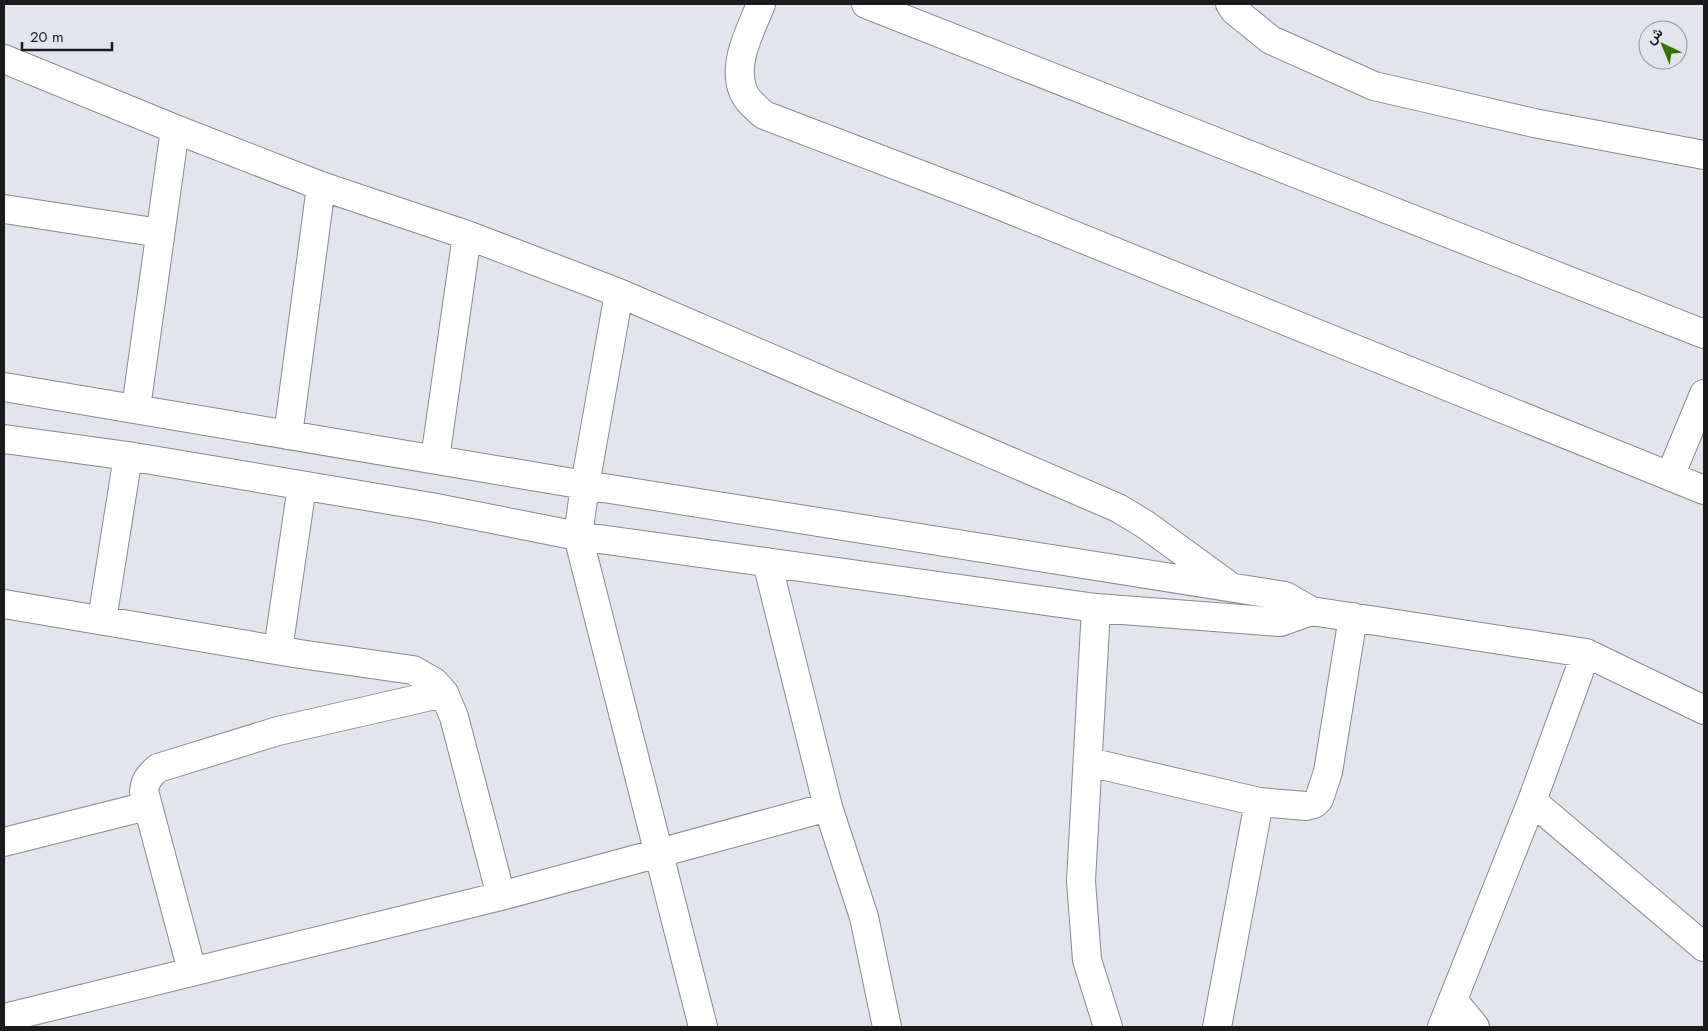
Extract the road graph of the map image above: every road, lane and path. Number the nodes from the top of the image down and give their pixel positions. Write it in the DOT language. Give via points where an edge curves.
graph roads {
  1 [pos="761,4"];
  2 [pos="866,4"];
  3 [pos="1230,4"];
  4 [pos="4,59"];
  5 [pos="175,129"];
  6 [pos="1704,156"];
  7 [pos="321,186"];
  8 [pos="4,209"];
  9 [pos="160,234"];
  10 [pos="467,235"];
  11 [pos="618,293"];
  12 [pos="1704,334"];
  13 [pos="4,388"];
  14 [pos="1704,394"];
  15 [pos="136,408"];
  16 [pos="288,436"];
  17 [pos="4,439"];
  18 [pos="128,456"];
  19 [pos="435,459"];
  20 [pos="1670,476"];
  21 [pos="585,485"];
  22 [pos="302,486"];
  23 [pos="1704,490"];
  24 [pos="578,536"];
  25 [pos="767,562"];
  26 [pos="1230,586"];
  27 [pos="4,604"];
  28 [pos="1096,608"];
  29 [pos="1311,611"];
  30 [pos="1353,617"];
  31 [pos="102,620"];
  32 [pos="278,650"];
  33 [pos="1586,654"];
  34 [pos="444,693"];
  35 [pos="1704,710"];
  36 [pos="1089,762"];
  37 [pos="1259,802"];
  38 [pos="1532,802"];
  39 [pos="147,806"];
  40 [pos="828,807"];
  41 [pos="4,842"];
  42 [pos="659,852"];
  43 [pos="501,896"];
  44 [pos="1704,947"];
  45 [pos="192,971"];
  46 [pos="1453,1000"];
  47 [pos="4,1018"];
  48 [pos="703,1027"];
  49 [pos="887,1027"];
  50 [pos="1108,1027"];
  51 [pos="1217,1027"];
  52 [pos="1442,1027"];
  53 [pos="1475,1027"];
  1 -- 20 [label="street" via="742,53 740,76 750,103 764,115 993,202"];
  2 -- 12 [label="street"];
  3 -- 6 [label="street" via="1271,40 1374,86 1534,123"];
  4 -- 5 [label="street"];
  5 -- 7 [label="street"];
  5 -- 9 [label="street"];
  7 -- 10 [label="street"];
  7 -- 16 [label="street"];
  8 -- 9 [label="street"];
  9 -- 15 [label="street"];
  10 -- 11 [label="street"];
  10 -- 19 [label="street"];
  11 -- 21 [label="street"];
  11 -- 26 [label="street" via="1118,508"];
  13 -- 15 [label="street"];
  14 -- 20 [label="street"];
  15 -- 16 [label="street"];
  16 -- 19 [label="street"];
  17 -- 18 [label="street"];
  18 -- 22 [label="street"];
  18 -- 31 [label="street"];
  19 -- 21 [label="street"];
  20 -- 23 [label="street"];
  21 -- 24 [label="street"];
  21 -- 26 [label="street"];
  22 -- 24 [label="street"];
  22 -- 32 [label="street"];
  24 -- 25 [label="street"];
  24 -- 42 [label="street"];
  25 -- 28 [label="street"];
  25 -- 40 [label="street"];
  26 -- 29 [label="street" via="1285,596"];
  27 -- 31 [label="street"];
  28 -- 29 [label="street" via="1280,622"];
  28 -- 36 [label="street"];
  29 -- 30 [label="street"];
  30 -- 33 [label="street"];
  30 -- 37 [label="street" via="1328,772 1319,799 1306,806"];
  31 -- 32 [label="street"];
  32 -- 34 [label="street" via="413,670 434,682"];
  33 -- 35 [label="street"];
  33 -- 38 [label="street"];
  34 -- 39 [label="street" via="278,731 158,768 144,782"];
  34 -- 43 [label="street" via="454,717"];
  36 -- 37 [label="street"];
  36 -- 50 [label="street" via="1081,881 1084,930 1087,960"];
  37 -- 51 [label="street"];
  38 -- 44 [label="street"];
  38 -- 46 [label="street"];
  39 -- 41 [label="street"];
  39 -- 45 [label="street"];
  40 -- 42 [label="street"];
  40 -- 49 [label="street" via="864,917"];
  42 -- 43 [label="street"];
  42 -- 48 [label="street"];
  43 -- 45 [label="street"];
  45 -- 47 [label="street"];
  46 -- 52 [label="street"];
  46 -- 53 [label="street"];
}
